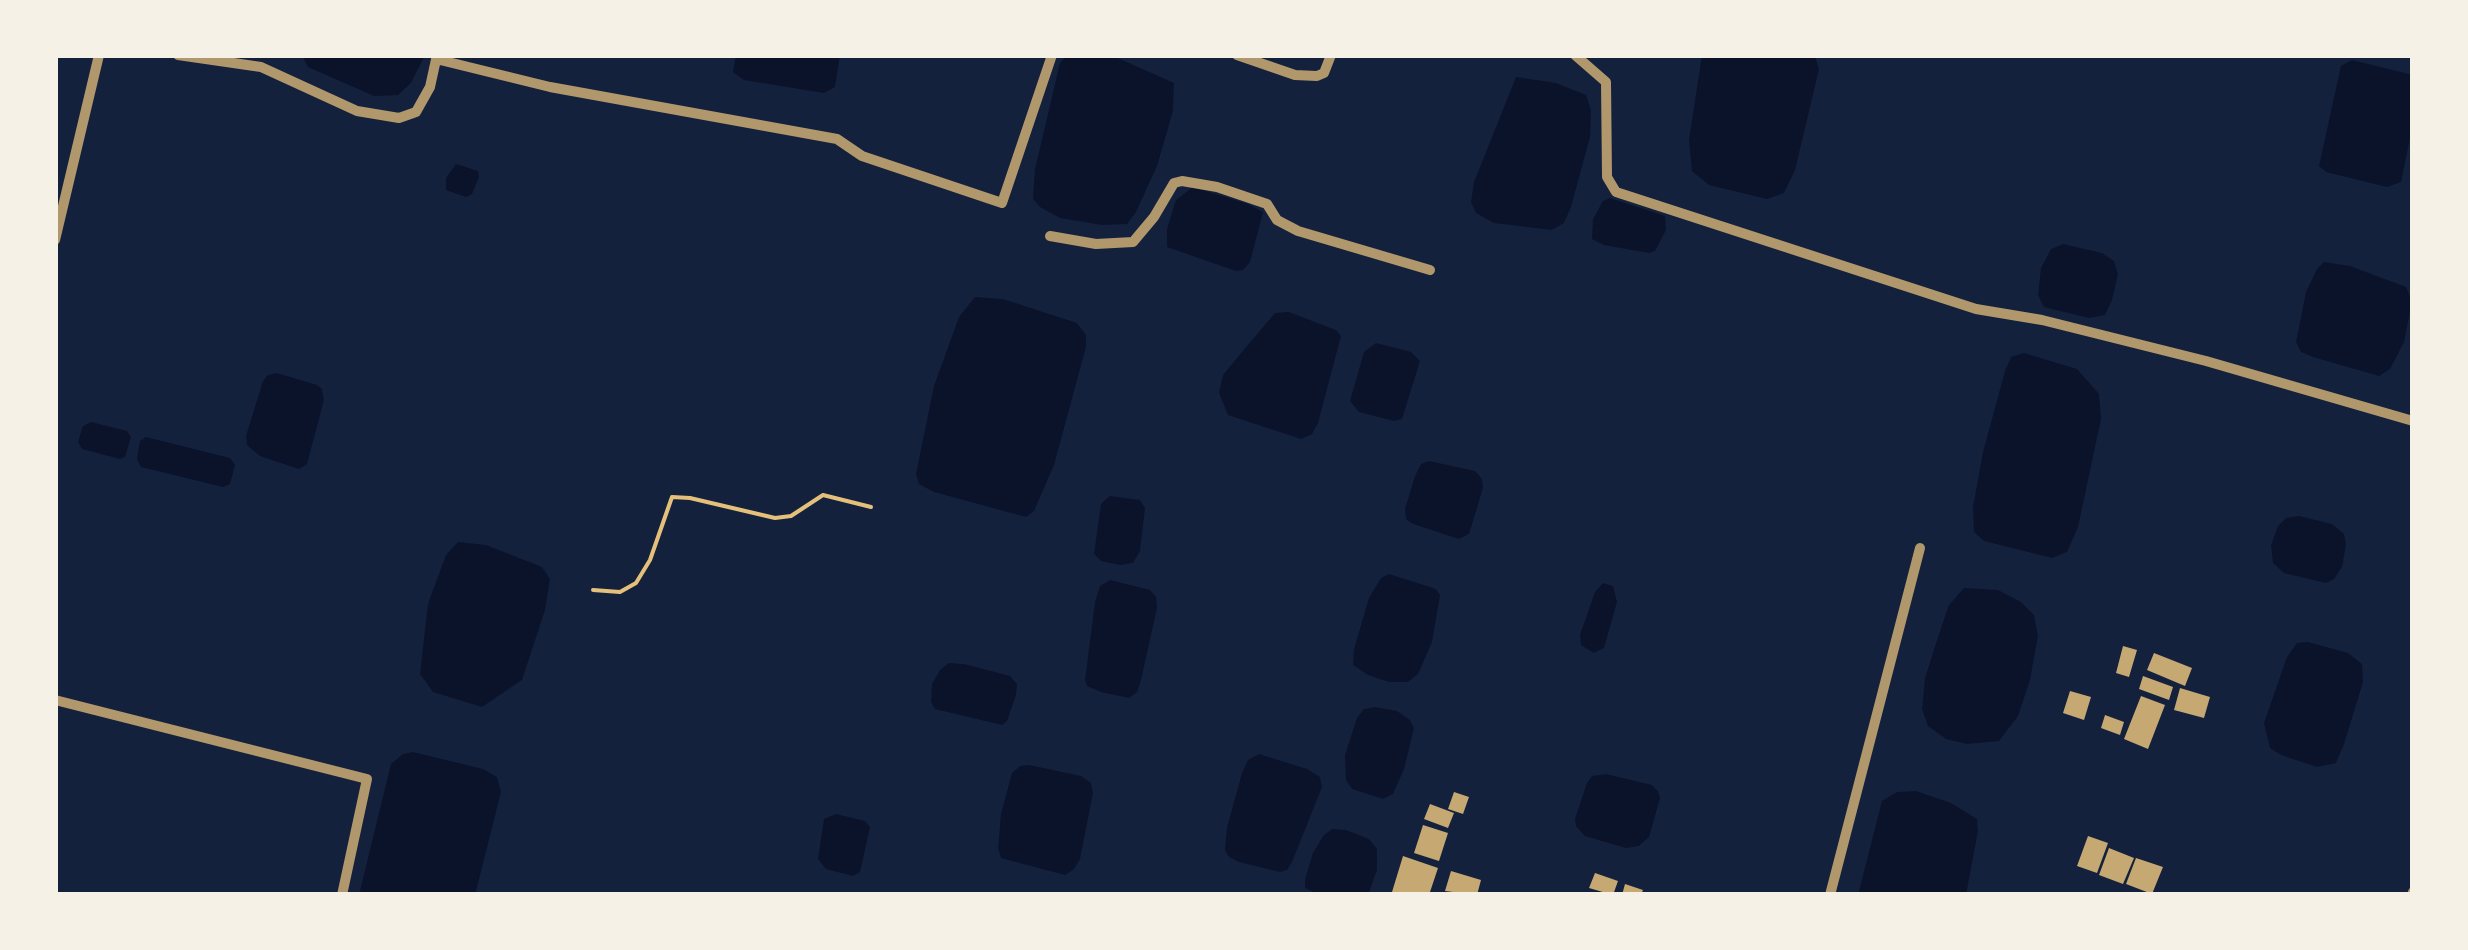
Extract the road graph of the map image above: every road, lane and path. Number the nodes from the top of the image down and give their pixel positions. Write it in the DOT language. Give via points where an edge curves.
graph roads {
  1 [pos="99,55"];
  2 [pos="178,55"];
  3 [pos="1052,55"];
  4 [pos="1237,55"];
  5 [pos="1331,55"];
  6 [pos="1575,55"];
  7 [pos="436,57"];
  8 [pos="1050,236"];
  9 [pos="55,240"];
  10 [pos="1430,270"];
  11 [pos="2413,421"];
  12 [pos="871,507"];
  13 [pos="1920,548"];
  14 [pos="593,590"];
  15 [pos="55,700"];
  16 [pos="342,895"];
  17 [pos="1830,895"];
  1 -- 9 [label="street"];
  2 -- 7 [label="street" via="261,67 357,110 399,118 416,112"];
  3 -- 7 [label="street" via="1002,204 862,156 837,139 550,87"];
  4 -- 5 [label="street" via="1316,76"];
  6 -- 11 [label="street" via="1606,82 1606,177 1616,192 1976,309 2206,361"];
  8 -- 10 [label="street" via="1133,242 1174,182 1182,180 1266,204 1298,232"];
  12 -- 14 [label="path" via="823,495 775,518 672,498 636,582 620,592"];
  13 -- 17 [label="street"];
  15 -- 16 [label="street" via="367,779"];
}
